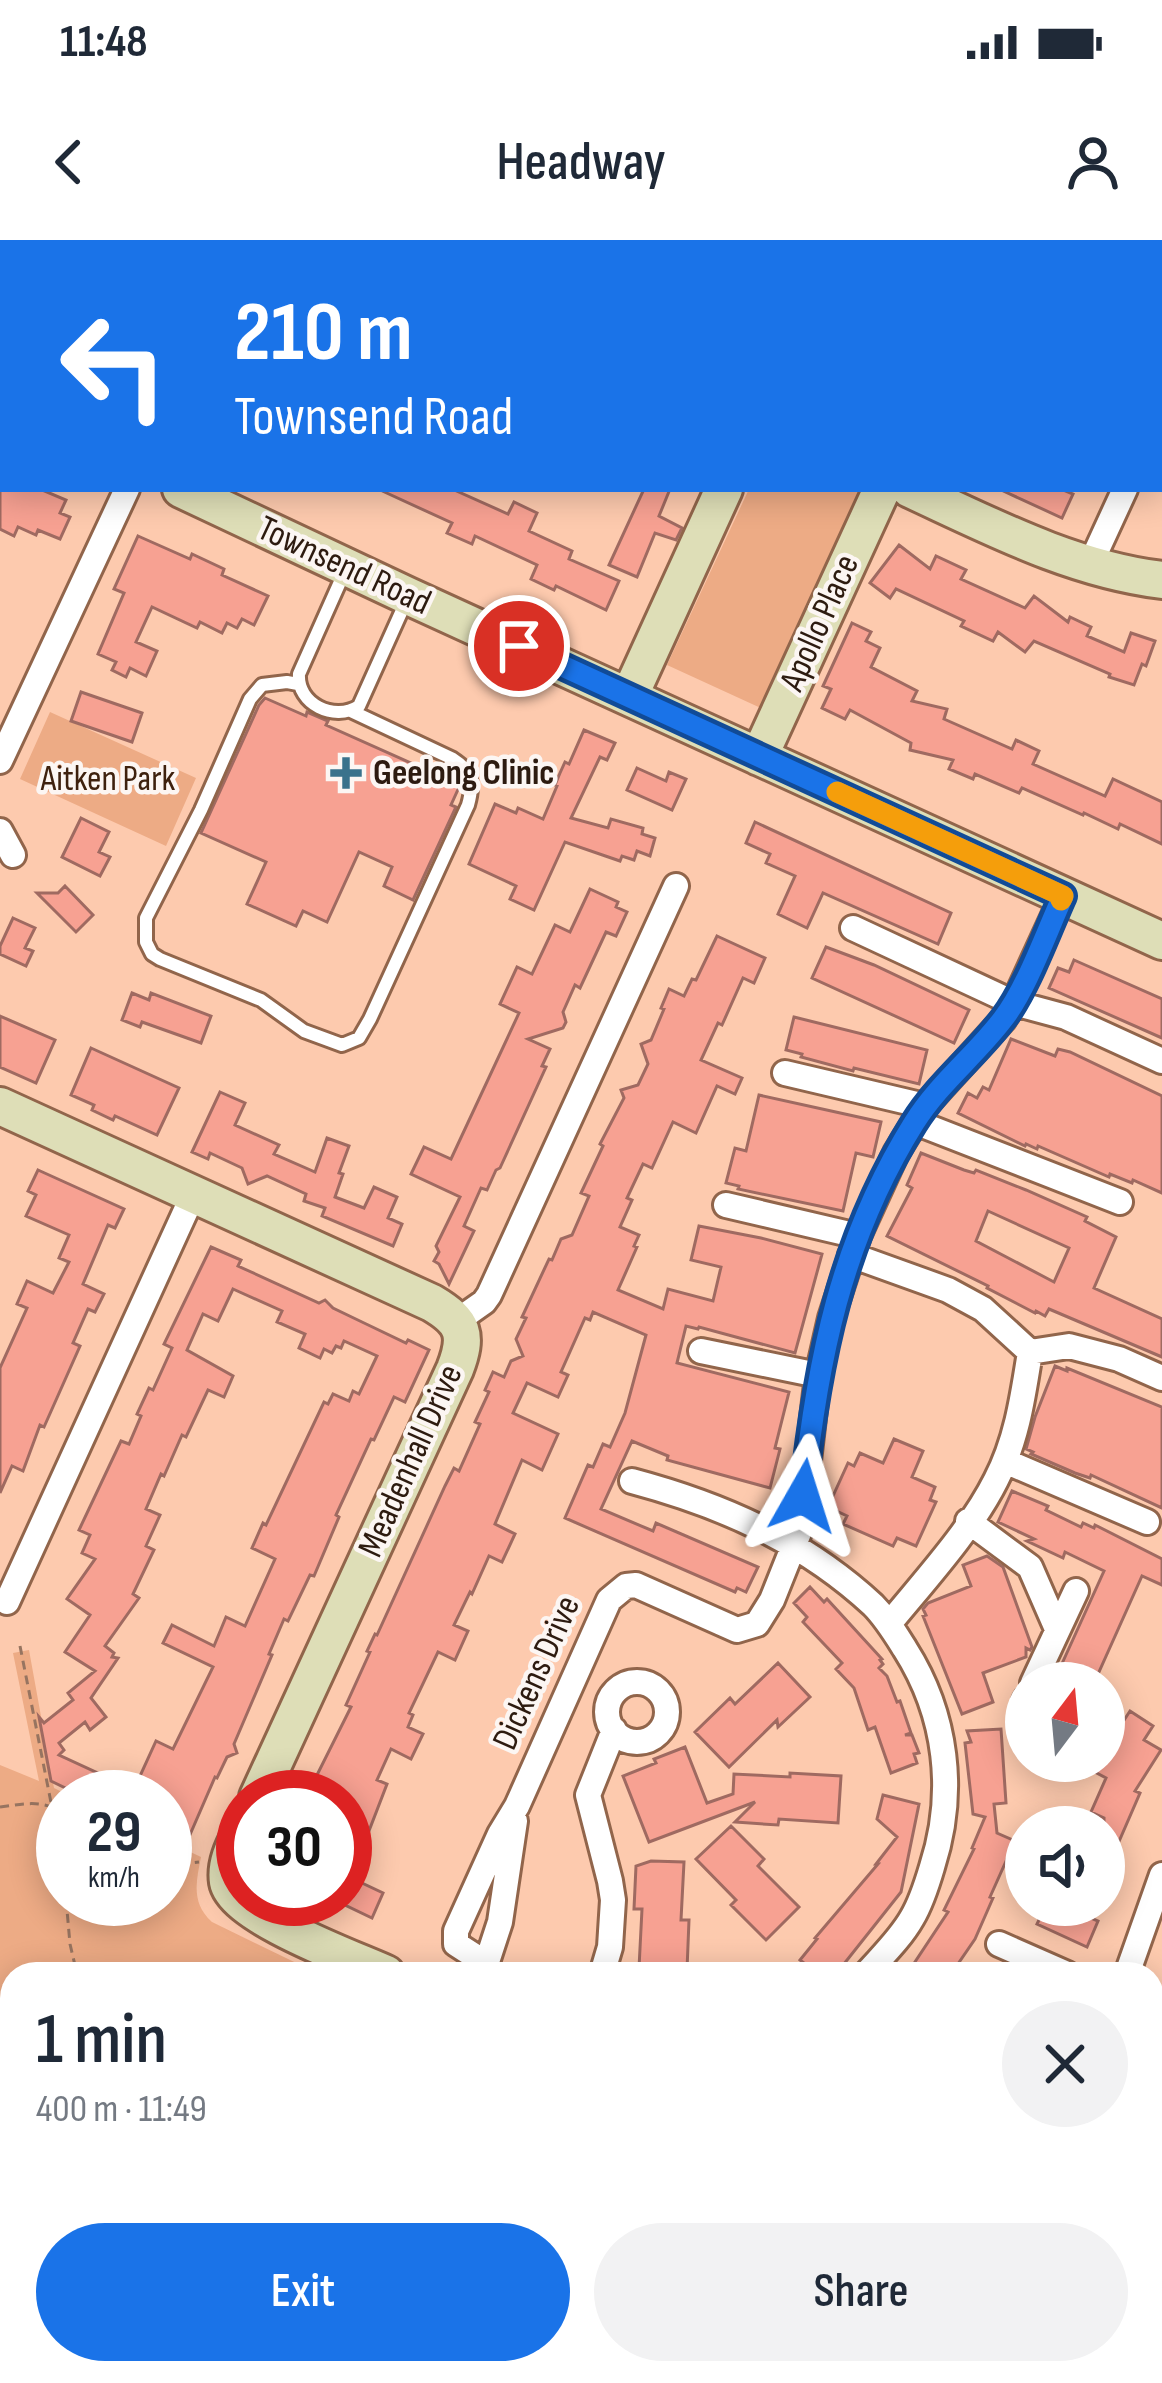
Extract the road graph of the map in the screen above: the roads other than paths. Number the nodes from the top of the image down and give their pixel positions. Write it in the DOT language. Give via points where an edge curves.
graph roads {
  1 [pos="126,492"];
  2 [pos="188,492"];
  3 [pos="723,492"];
  4 [pos="880,492"];
  5 [pos="917,492"];
  6 [pos="1124,492"];
  7 [pos="1090,566"];
  8 [pos="346,567"];
  9 [pos="1162,580"];
  10 [pos="408,596"];
  11 [pos="298,684"];
  12 [pos="629,697"];
  13 [pos="351,711"];
  14 [pos="759,757"];
  15 [pos="0,761"];
  16 [pos="0,831"];
  17 [pos="13,855"];
  18 [pos="676,886"];
  19 [pos="1063,896"];
  20 [pos="853,928"];
  21 [pos="1162,941"];
  22 [pos="1014,1003"];
  23 [pos="1162,1061"];
  24 [pos="785,1073"];
  25 [pos="0,1106"];
  26 [pos="920,1114"];
  27 [pos="193,1195"];
  28 [pos="1120,1202"];
  29 [pos="726,1205"];
  30 [pos="854,1246"];
  31 [pos="457,1321"];
  32 [pos="700,1351"];
  33 [pos="1030,1352"];
  34 [pos="818,1375"];
  35 [pos="1162,1378"];
  36 [pos="1004,1461"];
  37 [pos="632,1481"];
  38 [pos="968,1521"];
  39 [pos="1147,1522"];
  40 [pos="795,1547"];
  41 [pos="1076,1591"];
  42 [pos="7,1602"];
  43 [pos="889,1624"];
  44 [pos="1057,1629"];
  45 [pos="1042,1662"];
  46 [pos="614,1730"];
  47 [pos="270,1770"];
  48 [pos="495,1873"];
  49 [pos="1162,1875"];
  50 [pos="281,1926"];
  51 [pos="999,1944"];
  52 [pos="360,1962"];
  53 [pos="477,1962"];
  54 [pos="487,1962"];
  55 [pos="606,1962"];
  56 [pos="877,1962"];
  57 [pos="1040,1962"];
  58 [pos="1131,1962"];
  1 -- 15 [label="street"];
  2 -- 8 [label="street, Townsend Road"];
  3 -- 12 [label="street"];
  4 -- 14 [label="street, Apollo Place"];
  5 -- 7 [label="street"];
  6 -- 7 [label="street"];
  7 -- 9 [label="street"];
  8 -- 10 [label="street, Townsend Road"];
  8 -- 11 [label="lane"];
  10 -- 12 [label="street, Townsend Road"];
  10 -- 13 [label="lane" via="364,699"];
  11 -- 13 [label="lane" via="320,707"];
  11 -- 13 [label="lane" via="254,692 144,930 160,959 261,1000 304,1031 342,1045 359,1038 472,783 464,765"];
  12 -- 14 [label="street, Townsend Road"];
  14 -- 19 [label="street, Townsend Road"];
  16 -- 17 [label="street"];
  18 -- 31 [label="street" via="489,1294"];
  19 -- 21 [label="street, Townsend Road"];
  19 -- 22 [label="street, Dickens Drive"];
  20 -- 22 [label="street"];
  22 -- 23 [label="street"];
  22 -- 26 [label="street, Dickens Drive"];
  24 -- 26 [label="street"];
  25 -- 27 [label="street, Meadenhall Drive"];
  26 -- 28 [label="street"];
  26 -- 30 [label="street, Dickens Drive"];
  27 -- 31 [label="street, Meadenhall Drive"];
  27 -- 42 [label="street"];
  29 -- 30 [label="street"];
  30 -- 33 [label="street" via="983,1309"];
  30 -- 34 [label="street, Dickens Drive"];
  31 -- 47 [label="street, Meadenhall Drive" via="463,1346 455,1370"];
  32 -- 34 [label="street"];
  33 -- 35 [label="street" via="1070,1346"];
  33 -- 36 [label="street"];
  34 -- 40 [label="street, Dickens Drive"];
  36 -- 38 [label="street"];
  36 -- 39 [label="street"];
  37 -- 40 [label="street" via="726,1510"];
  38 -- 43 [label="street"];
  38 -- 44 [label="street" via="1030,1567"];
  40 -- 43 [label="street"];
  40 -- 48 [label="street, Dickens Drive" via="772,1600 748,1629 723,1626 636,1585 616,1591 500,1834"];
  41 -- 44 [label="street"];
  43 -- 56 [label="street" via="933,1703 946,1779 944,1820 914,1916"];
  44 -- 45 [label="street"];
  46 -- 55 [label="street" via="588,1795 613,1900"];
  48 -- 53 [label="street, Dickens Drive" via="455,1938"];
  48 -- 54 [label="street, Dickens Drive" via="500,1922"];
  49 -- 58 [label="street"];
  50 -- 52 [label="street"];
  51 -- 57 [label="street"];
}
